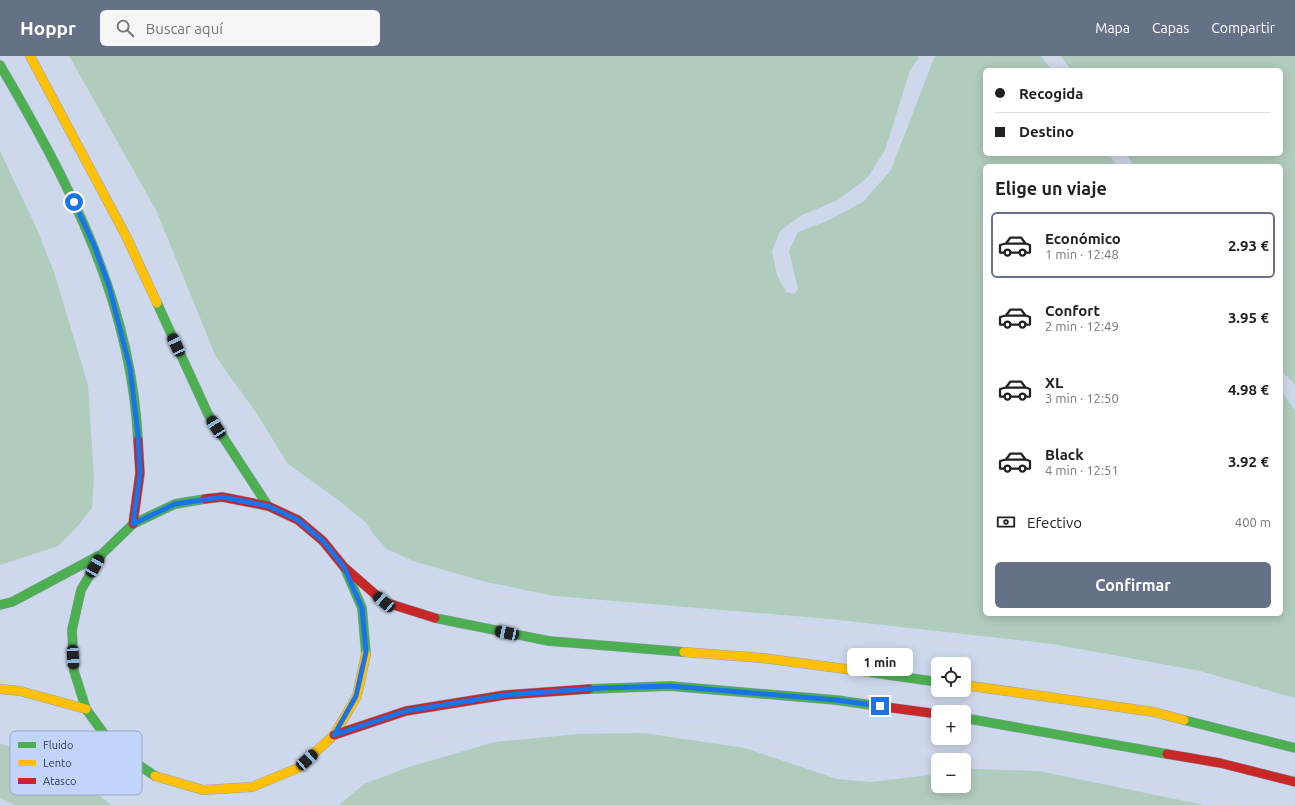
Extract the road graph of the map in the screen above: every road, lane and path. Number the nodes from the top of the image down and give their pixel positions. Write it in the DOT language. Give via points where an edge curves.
graph roads {
  1 [pos="30,56"];
  2 [pos="62,56"];
  3 [pos="918,56"];
  4 [pos="926,56"];
  5 [pos="1050,56"];
  6 [pos="923,59"];
  7 [pos="0,65"];
  8 [pos="1059,68"];
  9 [pos="0,133"];
  10 [pos="787,282"];
  11 [pos="1283,384"];
  12 [pos="1295,398"];
  13 [pos="268,506"];
  14 [pos="133,524"];
  15 [pos="76,543"];
  16 [pos="102,554"];
  17 [pos="37,563"];
  18 [pos="344,567"];
  19 [pos="0,575"];
  20 [pos="0,605"];
  21 [pos="931,681"];
  22 [pos="971,686"];
  23 [pos="0,689"];
  24 [pos="1295,706"];
  25 [pos="86,709"];
  26 [pos="931,713"];
  27 [pos="971,719"];
  28 [pos="0,728"];
  29 [pos="20,731"];
  30 [pos="102,731"];
  31 [pos="334,735"];
  32 [pos="1295,748"];
  33 [pos="971,763"];
  34 [pos="142,768"];
  35 [pos="931,768"];
  36 [pos="1295,782"];
  37 [pos="128,795"];
  38 [pos="142,805"];
  39 [pos="305,805"];
  40 [pos="1240,805"];
  1 -- 13 [label="main road" via="126,236 208,414"];
  2 -- 24 [label="path" via="151,212 211,360 240,400 286,474 321,499 363,536 386,562 488,594 555,604 827,629 1050,654"];
  3 -- 6 [label="path"];
  4 -- 6 [label="path"];
  5 -- 8 [label="path"];
  6 -- 10 [label="path" via="913,78 896,145 882,172 858,193 827,212 789,228 782,238 780,258"];
  7 -- 14 [label="main road" via="46,144 94,245 109,286 130,368 138,434 140,474"];
  9 -- 15 [label="path" via="43,223 63,272 95,385 102,479 99,511"];
  11 -- 12 [label="path"];
  13 -- 14 [label="main road" via="222,497 191,501 175,504"];
  13 -- 18 [label="main road" via="303,524 323,541"];
  14 -- 16 [label="main road"];
  16 -- 20 [label="main road" via="12,602"];
  16 -- 25 [label="main road" via="81,590 72,630 74,671"];
  17 -- 19 [label="path"];
  18 -- 21 [label="main road" via="384,602 439,619 549,641 762,658"];
  18 -- 31 [label="main road" via="362,608 366,652 356,696"];
  22 -- 32 [label="main road" via="1154,712"];
  23 -- 25 [label="main road" via="20,691"];
  25 -- 30 [label="main road"];
  26 -- 31 [label="main road" via="836,700 678,687 602,688 505,695 406,711"];
  27 -- 36 [label="main road" via="1220,763"];
  28 -- 29 [label="path"];
  31 -- 34 [label="main road" via="298,768 252,787 203,790 156,777"];
  33 -- 40 [label="path" via="1034,763"];
  35 -- 39 [label="path" via="864,776 727,732 630,719 577,722 481,734 392,750"];
  37 -- 38 [label="path"];
}
